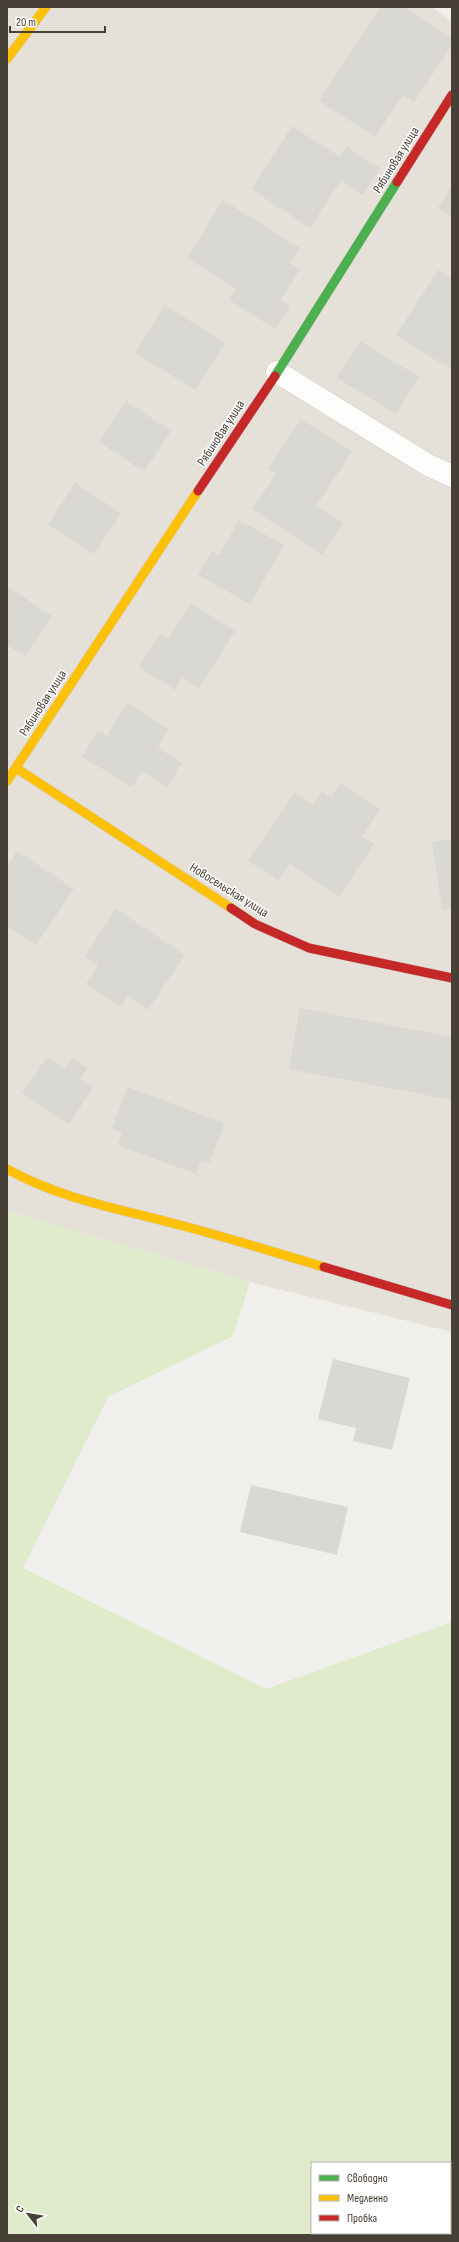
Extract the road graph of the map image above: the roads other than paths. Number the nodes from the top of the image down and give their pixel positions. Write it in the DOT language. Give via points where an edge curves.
graph roads {
  1 [pos="46,7"];
  2 [pos="7,60"];
  3 [pos="452,96"];
  4 [pos="277,372"];
  5 [pos="452,476"];
  6 [pos="16,768"];
  7 [pos="7,781"];
  8 [pos="452,978"];
  9 [pos="7,1169"];
  10 [pos="452,1305"];
  1 -- 2 [label="street"];
  3 -- 4 [label="street, Рябиновая улица"];
  4 -- 5 [label="street" via="428,465"];
  4 -- 6 [label="street, Рябиновая улица"];
  6 -- 7 [label="street, Рябиновая улица"];
  6 -- 8 [label="street, Новосельская улица" via="255,924 309,948"];
  9 -- 10 [label="street" via="21,1178 61,1194 172,1223"];
}
